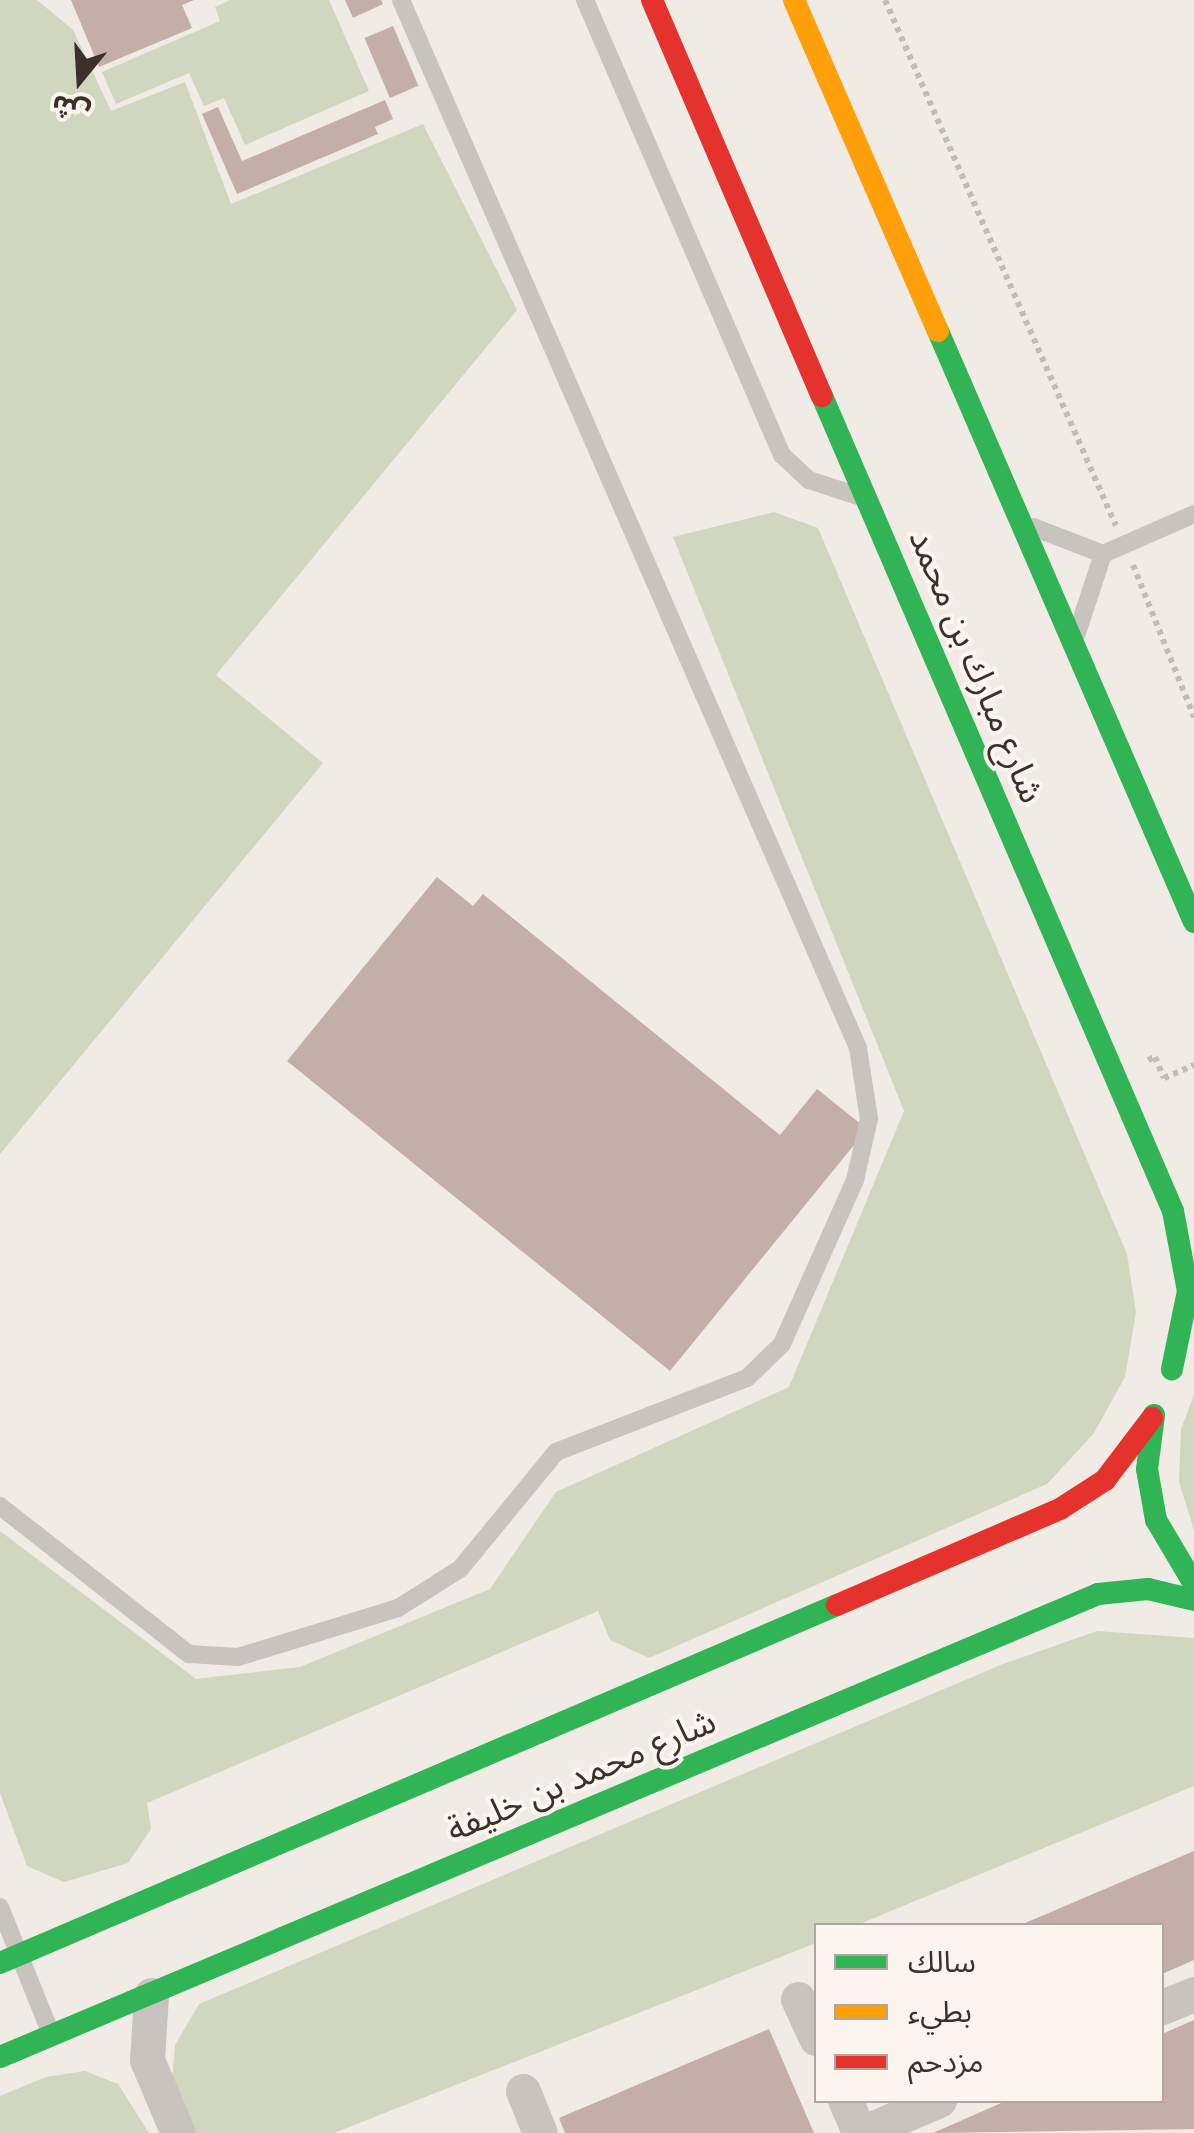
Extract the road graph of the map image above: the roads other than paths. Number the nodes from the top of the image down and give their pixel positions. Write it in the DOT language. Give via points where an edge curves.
graph roads {
  1 [pos="402,0"];
  2 [pos="585,0"];
  3 [pos="652,0"];
  4 [pos="794,0"];
  5 [pos="866,498"];
  6 [pos="1194,514"];
  7 [pos="1023,524"];
  8 [pos="1103,554"];
  9 [pos="1074,643"];
  10 [pos="1194,922"];
  11 [pos="1194,1343"];
  12 [pos="1172,1369"];
  13 [pos="1152,1418"];
  14 [pos="0,1506"];
  15 [pos="1194,1584"];
  16 [pos="1194,1600"];
  17 [pos="0,1907"];
  18 [pos="10,1959"];
  19 [pos="1194,1994"];
  20 [pos="151,1995"];
  21 [pos="798,1999"];
  22 [pos="1164,2006"];
  23 [pos="94,2018"];
  24 [pos="52,2034"];
  25 [pos="814,2034"];
  26 [pos="0,2057"];
  27 [pos="148,2060"];
  28 [pos="523,2091"];
  29 [pos="846,2103"];
  30 [pos="932,2103"];
  31 [pos="178,2133"];
  32 [pos="540,2133"];
  33 [pos="861,2133"];
  1 -- 14 [label="lane" via="858,1048 870,1119 856,1180 782,1344 747,1378 556,1452 460,1569 398,1608 238,1656 189,1654"];
  2 -- 5 [label="lane" via="782,454 809,480"];
  3 -- 5 [label="main road, شارع مبارك بن محمد"];
  4 -- 7 [label="main road"];
  5 -- 12 [label="main road, شارع مبارك بن محمد" via="1173,1211 1188,1290"];
  6 -- 8 [label="lane"];
  7 -- 8 [label="lane"];
  7 -- 9 [label="main road"];
  8 -- 9 [label="lane"];
  9 -- 10 [label="main road"];
  11 -- 12 [label="main road"];
  12 -- 13 [label="main road"];
  13 -- 15 [label="main road" via="1147,1469 1156,1520"];
  13 -- 18 [label="main road, شارع محمد بن خليفة" via="1105,1480 1060,1509"];
  16 -- 20 [label="main road, شارع محمد بن خليفة" via="1148,1590 1098,1594"];
  17 -- 18 [label="lane"];
  18 -- 24 [label="lane"];
  19 -- 22 [label="street"];
  20 -- 23 [label="main road, شارع محمد بن خليفة"];
  20 -- 27 [label="street"];
  21 -- 25 [label="street"];
  23 -- 24 [label="main road, شارع محمد بن خليفة"];
  23 -- 27 [label="street"];
  24 -- 26 [label="main road, شارع محمد بن خليفة"];
  27 -- 31 [label="street"];
  28 -- 32 [label="street"];
  29 -- 33 [label="street"];
  30 -- 33 [label="street"];
}
